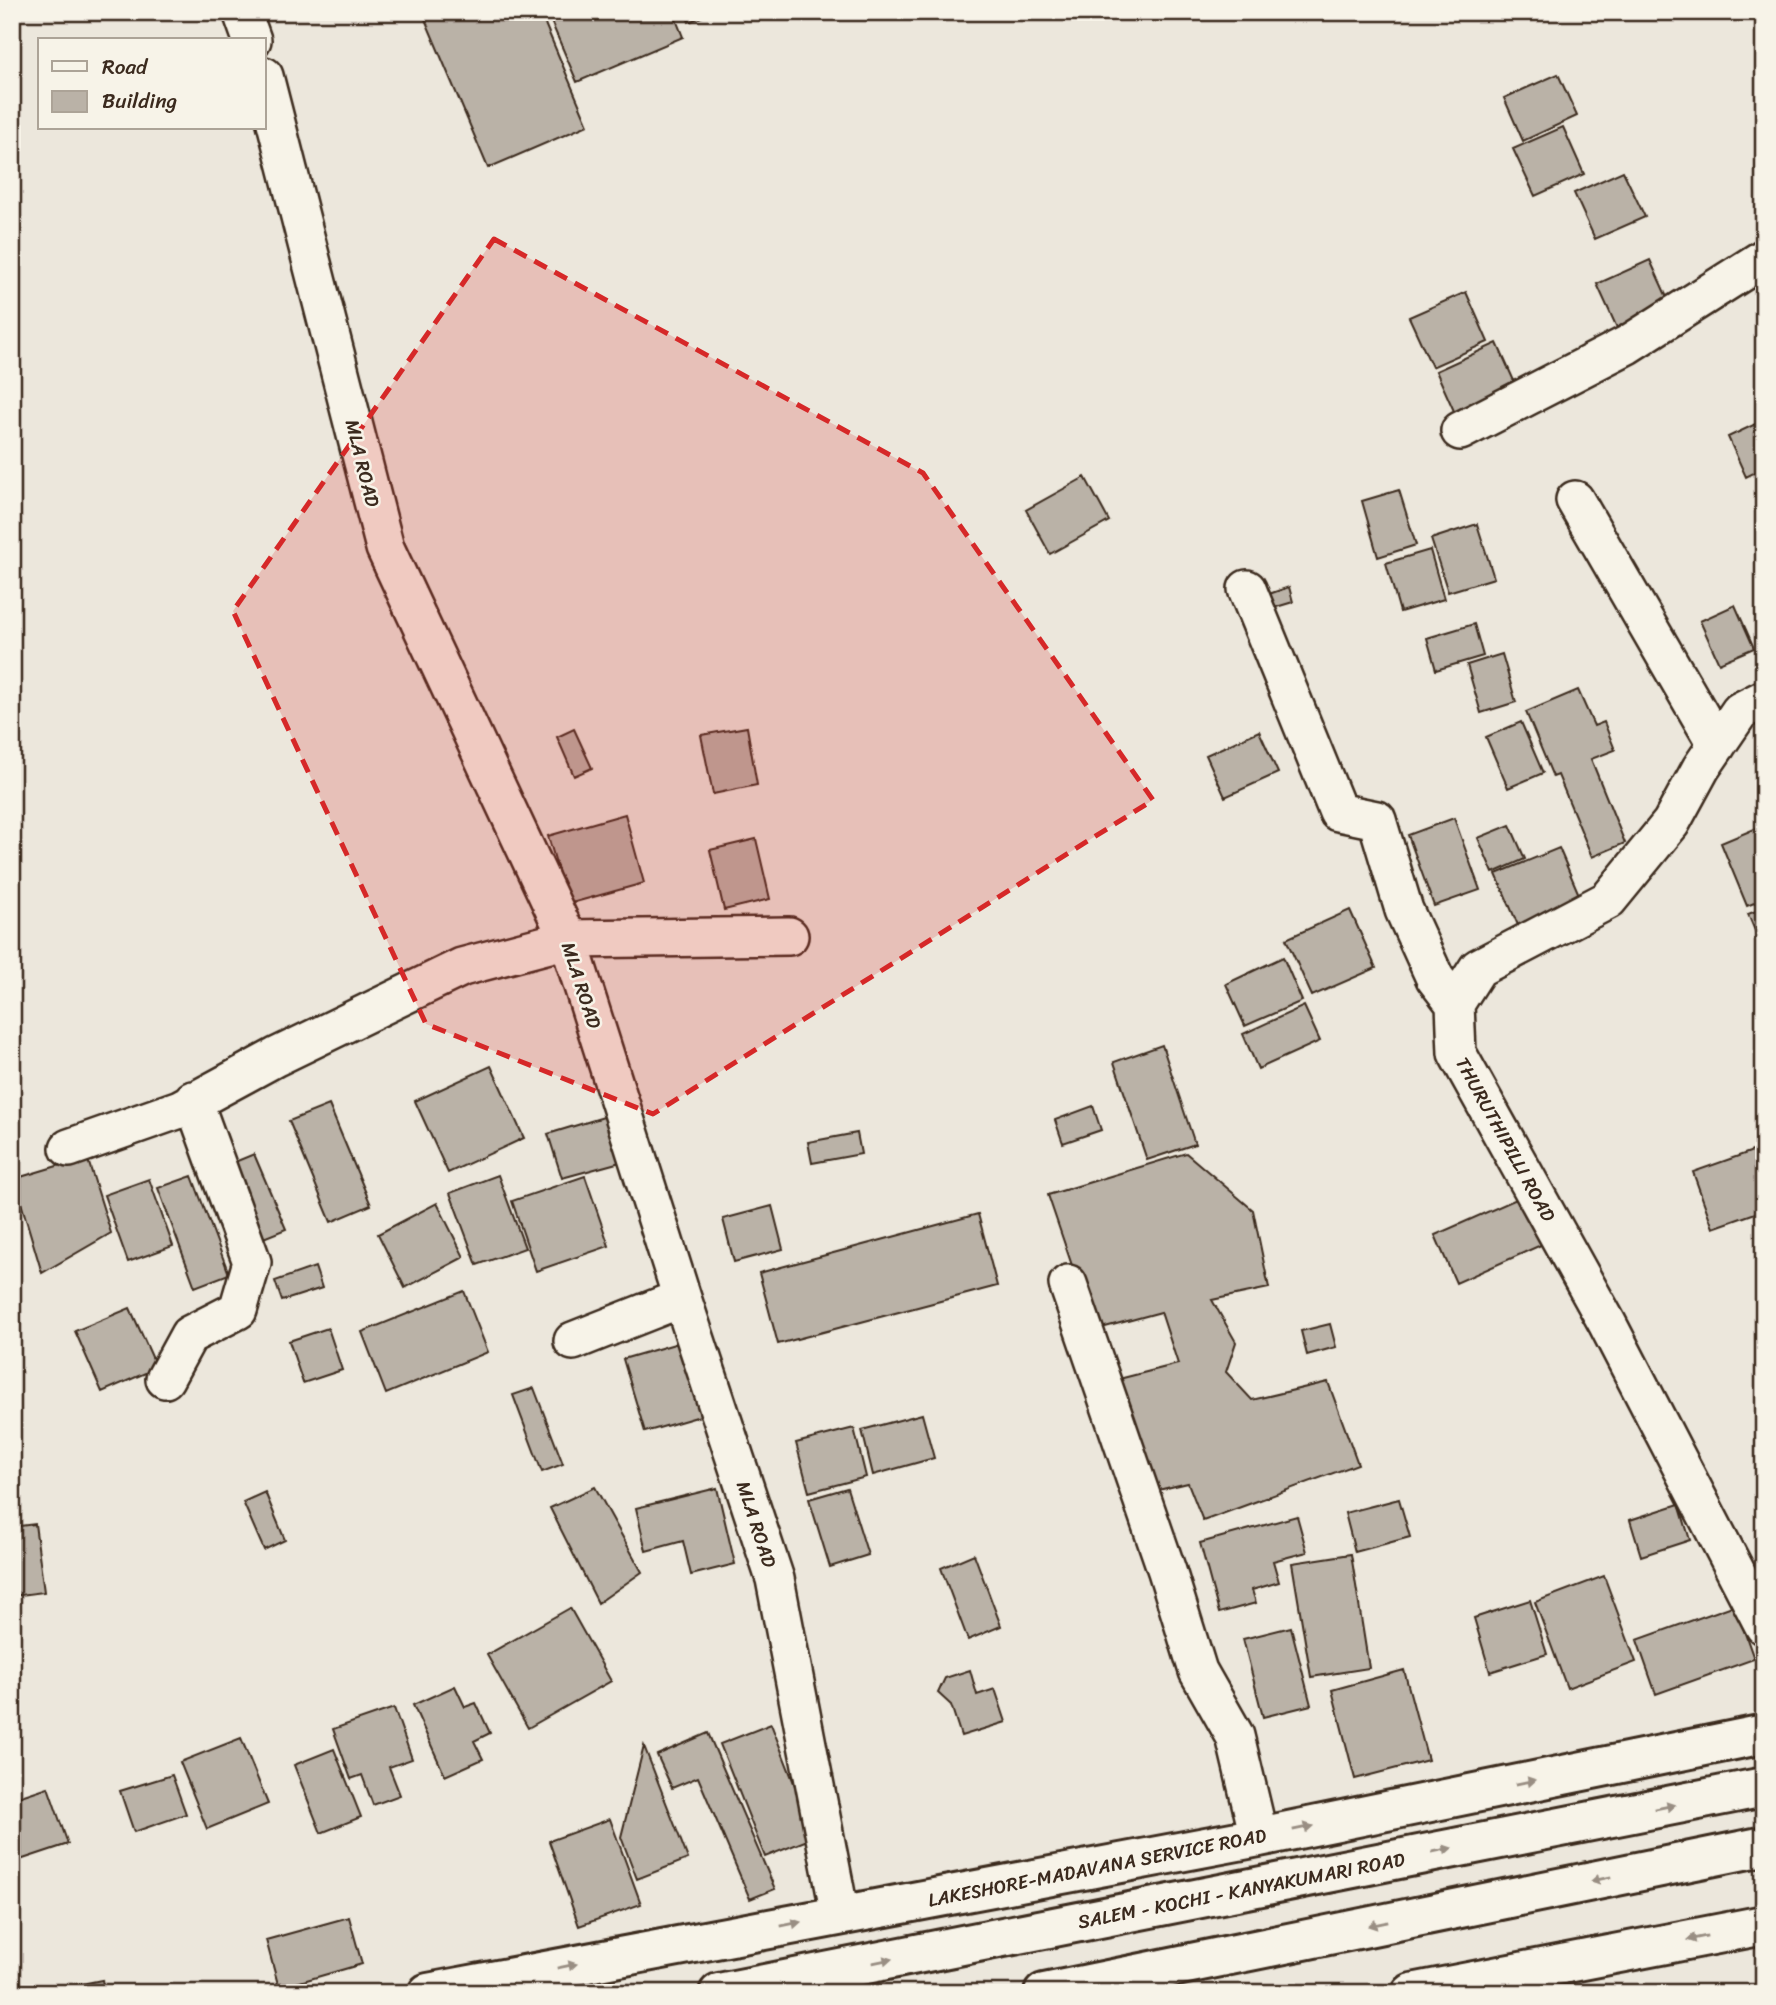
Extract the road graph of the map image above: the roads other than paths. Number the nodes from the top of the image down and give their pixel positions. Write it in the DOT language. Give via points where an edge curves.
graph roads {
  1 [pos="242,12"];
  2 [pos="251,38"];
  3 [pos="266,84"];
  4 [pos="1764,258"];
  5 [pos="1460,431"];
  6 [pos="1574,500"];
  7 [pos="1247,589"];
  8 [pos="1764,699"];
  9 [pos="1717,745"];
  10 [pos="789,936"];
  11 [pos="568,939"];
  12 [pos="1455,1004"];
  13 [pos="194,1100"];
  14 [pos="69,1148"];
  15 [pos="1068,1284"];
  16 [pos="682,1298"];
  17 [pos="573,1341"];
  18 [pos="165,1379"];
  19 [pos="1764,1626"];
  20 [pos="1764,1734"];
  21 [pos="1764,1787"];
  22 [pos="1259,1837"];
  23 [pos="1764,1846"];
  24 [pos="840,1915"];
  25 [pos="1764,1925"];
  26 [pos="428,1993"];
  27 [pos="719,1993"];
  28 [pos="1044,1993"];
  29 [pos="1412,1993"];
  1 -- 2 [label="street"];
  3 -- 11 [label="street, MLA ROAD" via="385,548"];
  4 -- 5 [label="street" via="1626,345"];
  6 -- 9 [label="street"];
  7 -- 12 [label="street" via="1338,813 1377,820 1404,910 1434,978"];
  8 -- 9 [label="street" via="1740,711"];
  9 -- 12 [label="street" via="1671,823 1608,900 1478,968"];
  10 -- 11 [label="street"];
  11 -- 13 [label="street" via="462,967"];
  11 -- 16 [label="street, MLA ROAD"];
  12 -- 19 [label="street, THURUTHIPILLI ROAD" via="1457,1054 1607,1323"];
  13 -- 14 [label="street"];
  13 -- 18 [label="street" via="253,1262 238,1310 189,1335"];
  15 -- 22 [label="street" via="1198,1671 1235,1736"];
  16 -- 17 [label="street"];
  16 -- 24 [label="street, MLA ROAD" via="775,1579"];
  22 -- 20 [label="main road, LAKESHORE-MADAVANA SERVICE ROAD, one-way"];
  27 -- 21 [label="main road, SALEM - KOCHI - KANYAKUMARI ROAD, one-way"];
  22 -- 24 [label="main road, LAKESHORE-MADAVANA SERVICE ROAD"];
  23 -- 28 [label="main road, one-way"];
  26 -- 24 [label="main road, LAKESHORE-MADAVANA SERVICE ROAD, one-way"];
  25 -- 29 [label="main road, one-way"];
}
